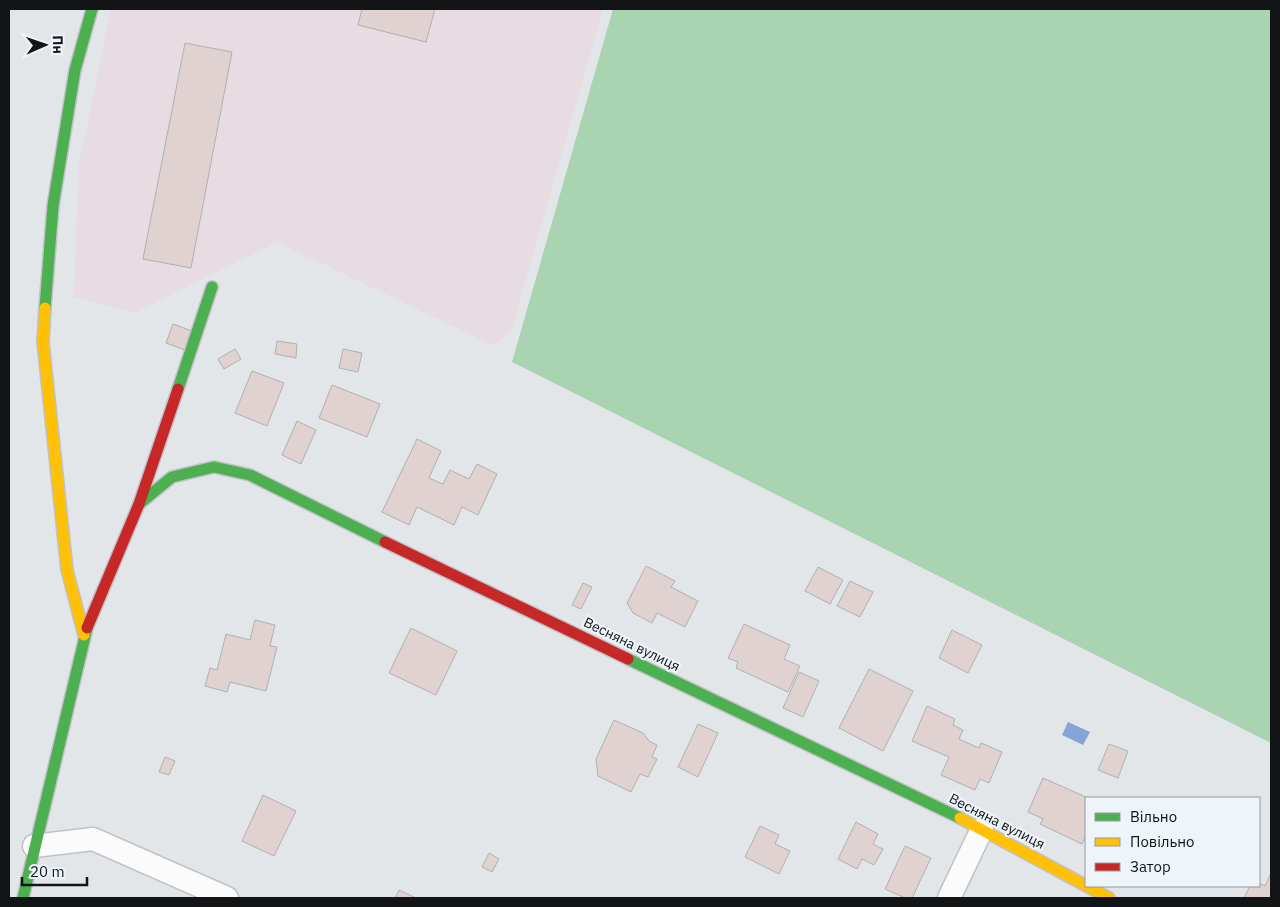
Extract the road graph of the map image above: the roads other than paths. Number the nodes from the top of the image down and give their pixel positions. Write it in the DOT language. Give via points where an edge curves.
graph roads {
  1 [pos="92,9"];
  2 [pos="212,287"];
  3 [pos="139,504"];
  4 [pos="84,635"];
  5 [pos="982,829"];
  6 [pos="34,846"];
  7 [pos="1085,885"];
  8 [pos="1089,887"];
  9 [pos="23,898"];
  10 [pos="227,898"];
  11 [pos="949,898"];
  12 [pos="1109,898"];
  1 -- 4 [label="street" via="75,70 53,206 43,342 67,570"];
  2 -- 3 [label="street"];
  3 -- 4 [label="street"];
  3 -- 5 [label="street, Весняна вулиця" via="172,477 214,467 250,475"];
  4 -- 6 [label="street"];
  5 -- 7 [label="street, Весняна вулиця"];
  5 -- 11 [label="street"];
  6 -- 9 [label="street"];
  6 -- 10 [label="street" via="93,839"];
  8 -- 12 [label="street, Весняна вулиця"];
}
